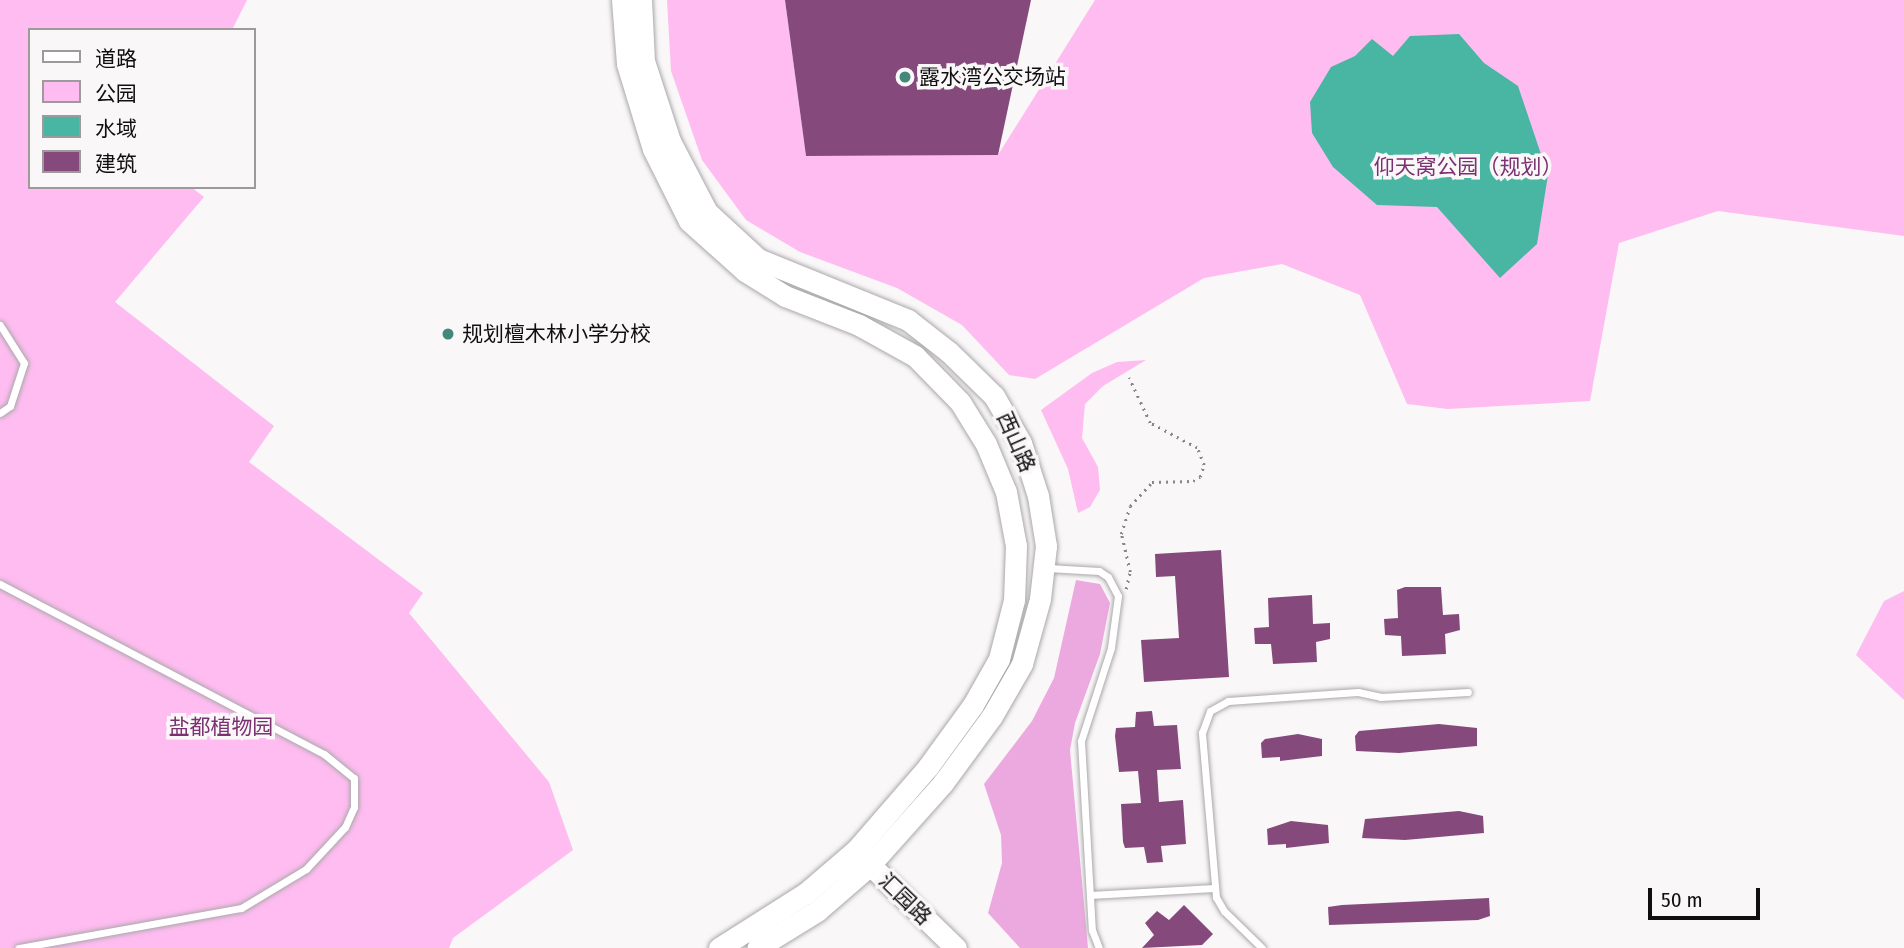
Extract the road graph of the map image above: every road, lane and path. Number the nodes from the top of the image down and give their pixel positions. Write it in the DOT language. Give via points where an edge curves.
graph roads {
  1 [pos="622,0"];
  2 [pos="641,0"];
  3 [pos="0,325"];
  4 [pos="1129,378"];
  5 [pos="0,413"];
  6 [pos="1044,568"];
  7 [pos="0,583"];
  8 [pos="1118,596"];
  9 [pos="1468,692"];
  10 [pos="863,858"];
  11 [pos="1214,888"];
  12 [pos="1090,895"];
  13 [pos="19,948"];
  14 [pos="719,948"];
  15 [pos="757,948"];
  16 [pos="956,948"];
  17 [pos="1099,948"];
  18 [pos="1262,948"];
  1 -- 10 [label="main road, 西山路" via="627,64 653,149 689,221 745,271 785,296 859,325 915,356 960,402 986,444 1006,492 1016,546 1014,586 999,659 974,705"];
  2 -- 6 [label="main road, 西山路" via="644,61 670,141 707,212 758,259 908,320 994,396 1021,443 1038,496 1046,546"];
  3 -- 5 [label="lane" via="24,363 10,406"];
  4 -- 8 [label="path" via="1150,423 1197,447 1205,465 1193,481 1152,482 1130,506 1121,534 1130,581"];
  6 -- 8 [label="lane" via="1099,571"];
  6 -- 10 [label="main road, 西山路" via="1022,664 992,716 943,783"];
  7 -- 13 [label="lane" via="324,754 354,778 354,807 345,827 306,869 241,908"];
  8 -- 12 [label="lane" via="1111,648 1081,741"];
  9 -- 11 [label="lane" via="1381,697 1358,692 1228,701 1216,706 1202,733"];
  10 -- 14 [label="main road, 西山路"];
  10 -- 15 [label="main road, 西山路" via="817,911"];
  10 -- 16 [label="main road, 汇园路"];
  11 -- 12 [label="lane"];
  11 -- 18 [label="lane" via="1219,905"];
  12 -- 17 [label="lane" via="1092,930"];
}
